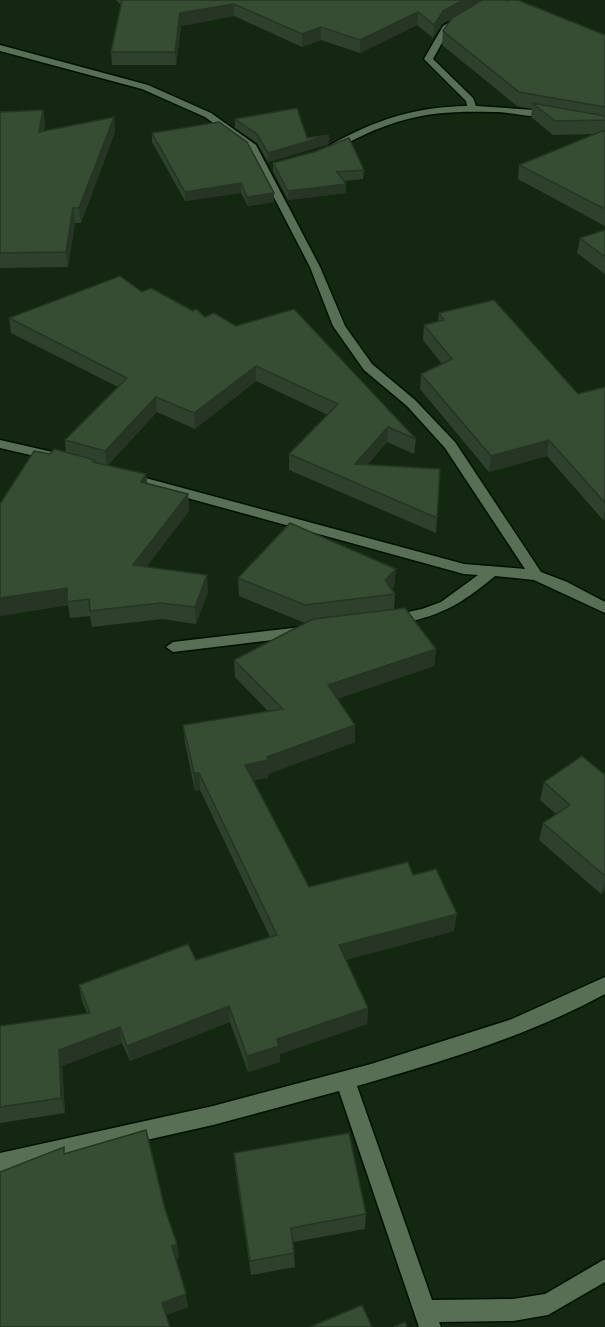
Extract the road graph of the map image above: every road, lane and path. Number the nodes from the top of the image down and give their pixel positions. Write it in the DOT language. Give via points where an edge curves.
graph roads {
  1 [pos="469,15"];
  2 [pos="0,48"];
  3 [pos="472,110"];
  4 [pos="560,115"];
  5 [pos="322,152"];
  6 [pos="0,444"];
  7 [pos="61,459"];
  8 [pos="117,474"];
  9 [pos="490,573"];
  10 [pos="536,575"];
  11 [pos="605,608"];
  12 [pos="374,623"];
  13 [pos="316,631"];
  14 [pos="173,647"];
  15 [pos="605,985"];
  16 [pos="346,1082"];
  17 [pos="0,1163"];
  18 [pos="605,1270"];
  19 [pos="427,1319"];
  1 -- 3 [label="street" via="446,28 428,59 470,100"];
  2 -- 10 [label="street" via="144,87 208,115 253,147 269,167 339,326 368,367 450,445"];
  3 -- 4 [label="street"];
  3 -- 5 [label="street" via="399,117"];
  6 -- 7 [label="street"];
  8 -- 9 [label="street" via="446,565"];
  9 -- 10 [label="street"];
  9 -- 12 [label="street" via="451,606 425,615"];
  10 -- 11 [label="street"];
  13 -- 14 [label="street"];
  15 -- 16 [label="street" via="517,1027"];
  16 -- 17 [label="street"];
  16 -- 19 [label="street"];
  18 -- 19 [label="street" via="548,1304"];
}
